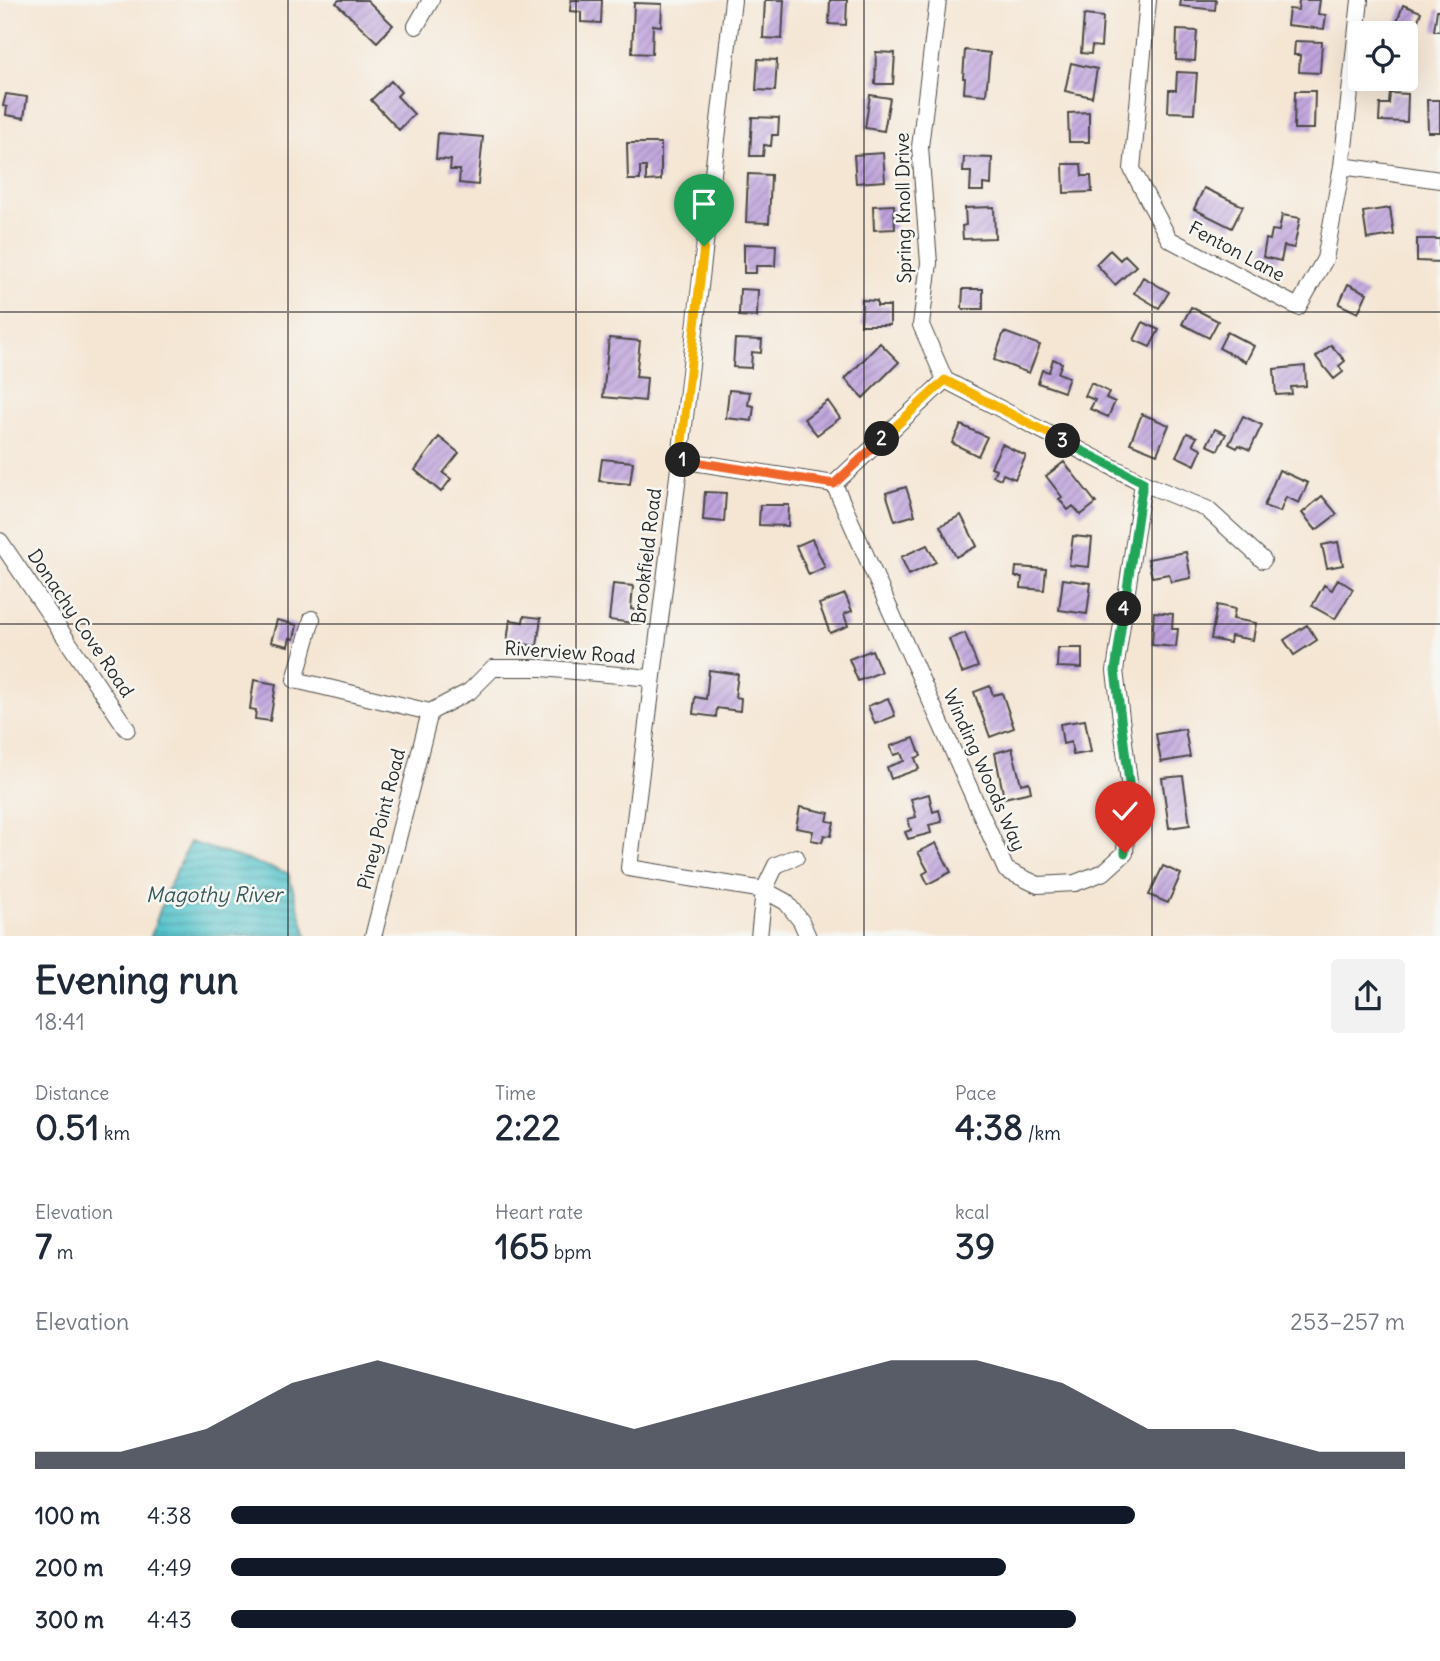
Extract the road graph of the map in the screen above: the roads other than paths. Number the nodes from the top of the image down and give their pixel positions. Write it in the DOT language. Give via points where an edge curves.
graph roads {
  1 [pos="431,0"];
  2 [pos="733,0"];
  3 [pos="938,0"];
  4 [pos="1148,0"];
  5 [pos="1360,0"];
  6 [pos="416,26"];
  7 [pos="1342,166"];
  8 [pos="1440,180"];
  9 [pos="945,380"];
  10 [pos="680,460"];
  11 [pos="1143,482"];
  12 [pos="834,484"];
  13 [pos="0,541"];
  14 [pos="1263,559"];
  15 [pos="312,619"];
  16 [pos="651,678"];
  17 [pos="430,712"];
  18 [pos="127,729"];
  19 [pos="796,857"];
  20 [pos="764,890"];
  21 [pos="373,936"];
  22 [pos="759,936"];
  23 [pos="808,936"];
  1 -- 6 [label="street"];
  2 -- 10 [label="street, Brookfield Road"];
  3 -- 9 [label="street, Spring Knoll Drive" via="920,148 929,263 921,325"];
  4 -- 7 [label="street, Fenton Lane" via="1132,169 1169,239 1297,307 1325,259"];
  5 -- 7 [label="street"];
  7 -- 8 [label="street"];
  9 -- 11 [label="street"];
  9 -- 12 [label="street"];
  10 -- 12 [label="street"];
  10 -- 16 [label="street, Brookfield Road"];
  11 -- 12 [label="street, Winding Woods Way" via="1115,671 1129,782 1125,853 1104,872 1076,883 1038,885 1006,870"];
  11 -- 14 [label="street" via="1208,509"];
  13 -- 18 [label="street, Donachy Cove Road"];
  15 -- 17 [label="street" via="295,680"];
  16 -- 17 [label="street, Riverview Road" via="493,668 470,691"];
  16 -- 20 [label="street, Brookfield Road" via="629,868"];
  17 -- 21 [label="street, Piney Point Road"];
  19 -- 20 [label="street" via="776,865"];
  20 -- 22 [label="street"];
  20 -- 23 [label="street" via="786,902"];
}
